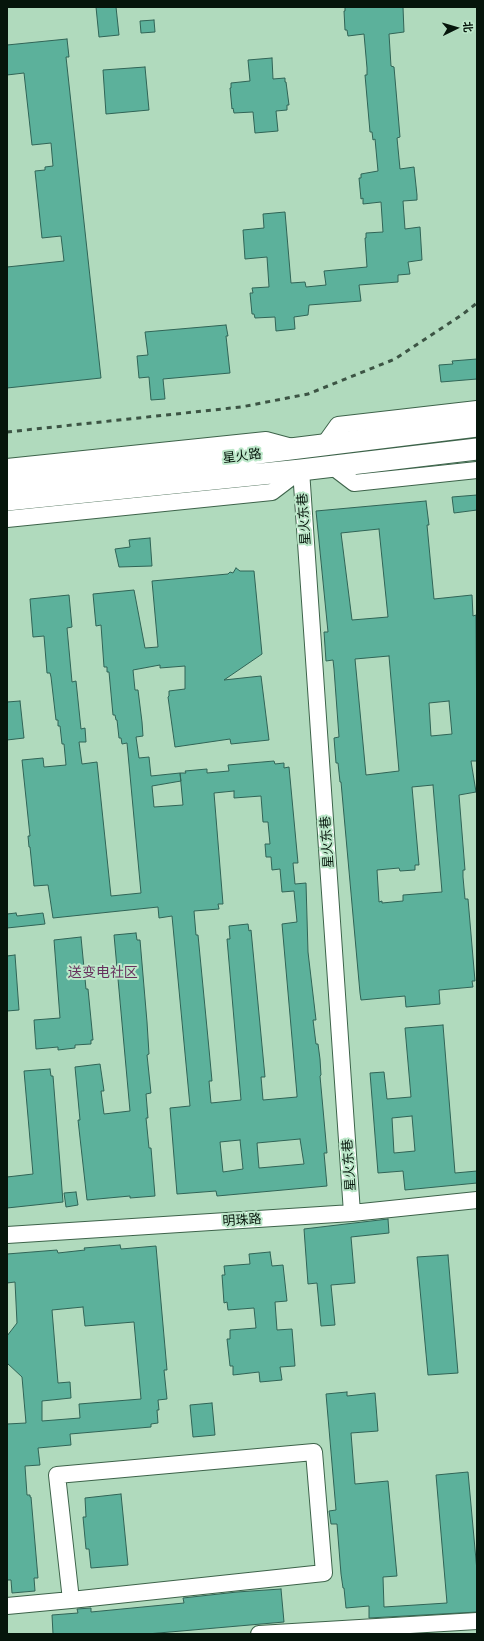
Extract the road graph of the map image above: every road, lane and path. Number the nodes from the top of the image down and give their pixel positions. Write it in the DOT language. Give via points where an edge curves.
graph roads {
  1 [pos="477,409"];
  2 [pos="477,426"];
  3 [pos="323,446"];
  4 [pos="297,449"];
  5 [pos="477,449"];
  6 [pos="333,466"];
  7 [pos="7,467"];
  8 [pos="301,470"];
  9 [pos="477,470"];
  10 [pos="7,484"];
  11 [pos="7,500"];
  12 [pos="7,518"];
  13 [pos="477,1200"];
  14 [pos="352,1213"];
  15 [pos="7,1235"];
  16 [pos="71,1600"];
  17 [pos="7,1606"];
  18 [pos="477,1621"];
  19 [pos="259,1634"];
  1 -- 3 [label="street" via="338,426"];
  2 -- 3 [label="main road, 星火路"];
  3 -- 4 [label="main road, 星火路"];
  4 -- 7 [label="street" via="266,440"];
  4 -- 10 [label="main road, 星火路"];
  5 -- 6 [label="main road, 星火路"];
  6 -- 8 [label="main road, 星火路"];
  6 -- 9 [label="street" via="354,483"];
  8 -- 11 [label="main road, 星火路"];
  8 -- 12 [label="street" via="272,492"];
  8 -- 14 [label="street, 星火东巷"];
  13 -- 14 [label="street, 明珠路"];
  14 -- 15 [label="street, 明珠路"];
  16 -- 16 [label="street" via="324,1573 314,1452 57,1475"];
  16 -- 17 [label="street"];
  18 -- 19 [label="street"];
}
